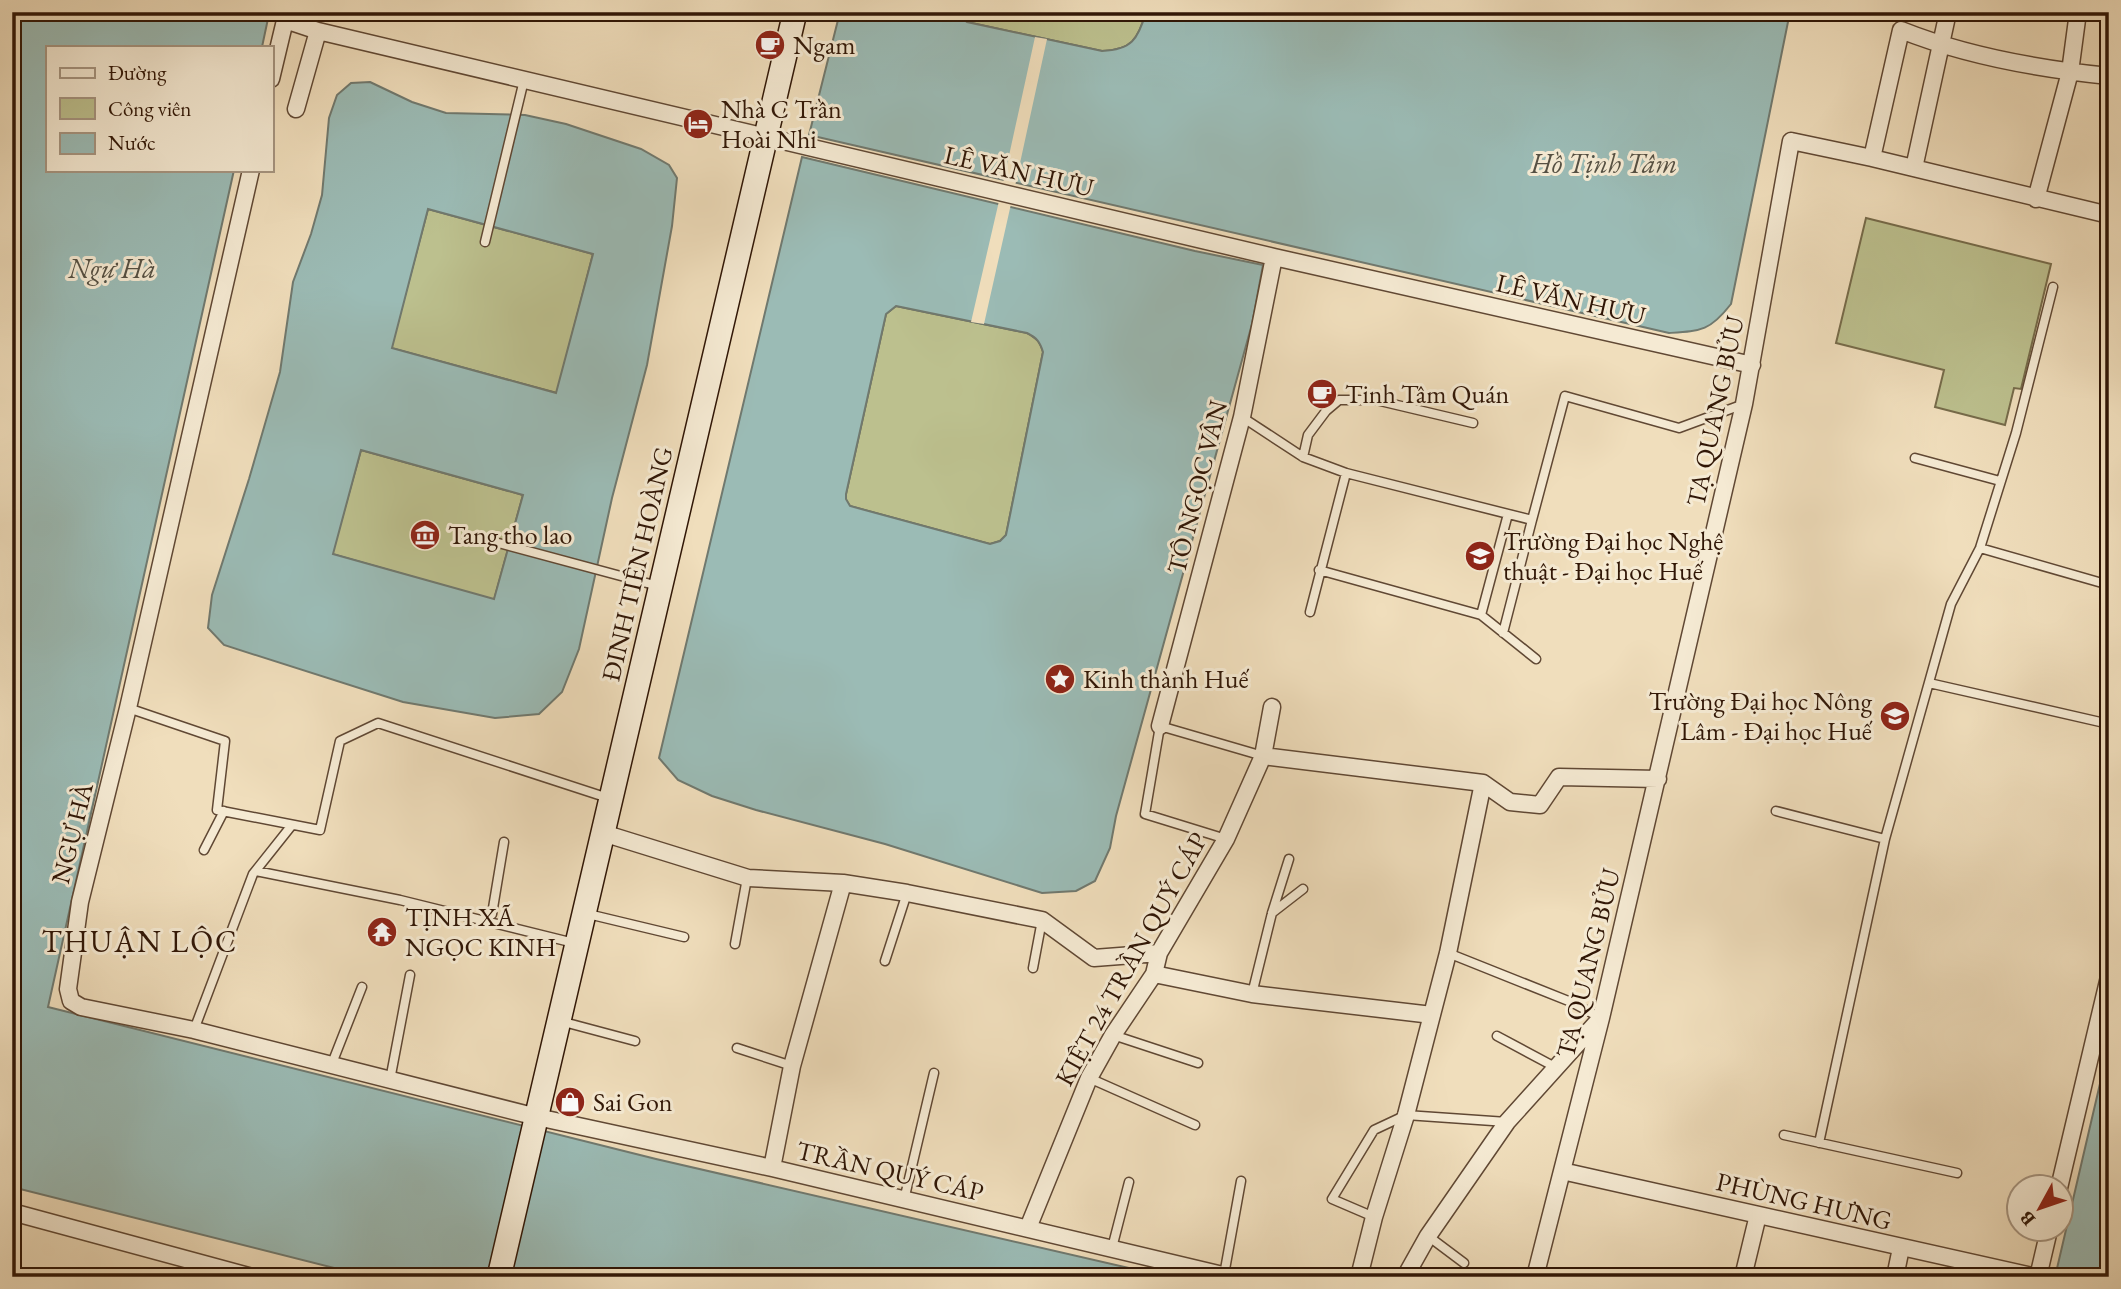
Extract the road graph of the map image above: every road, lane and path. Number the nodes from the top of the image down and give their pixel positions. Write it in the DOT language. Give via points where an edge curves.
graph roads {
  1 [pos="795,12"];
  2 [pos="1948,12"];
  3 [pos="2078,12"];
  4 [pos="286,16"];
  5 [pos="318,31"];
  6 [pos="1941,46"];
  7 [pos="273,71"];
  8 [pos="2070,72"];
  9 [pos="2109,76"];
  10 [pos="524,80"];
  11 [pos="296,109"];
  12 [pos="766,137"];
  13 [pos="1872,158"];
  14 [pos="1914,168"];
  15 [pos="251,172"];
  16 [pos="2036,200"];
  17 [pos="2109,215"];
  18 [pos="485,242"];
  19 [pos="1274,257"];
  20 [pos="2053,287"];
  21 [pos="1752,365"];
  22 [pos="1744,404"];
  23 [pos="1242,417"];
  24 [pos="1473,422"];
  25 [pos="1303,457"];
  26 [pos="1914,458"];
  27 [pos="1346,473"];
  28 [pos="2000,481"];
  29 [pos="1508,514"];
  30 [pos="1532,520"];
  31 [pos="491,541"];
  32 [pos="1980,548"];
  33 [pos="1319,570"];
  34 [pos="2109,585"];
  35 [pos="661,586"];
  36 [pos="1310,612"];
  37 [pos="1482,615"];
  38 [pos="1503,633"];
  39 [pos="1536,659"];
  40 [pos="1929,683"];
  41 [pos="1272,707"];
  42 [pos="128,708"];
  43 [pos="2109,724"];
  44 [pos="1160,726"];
  45 [pos="1263,755"];
  46 [pos="1658,779"];
  47 [pos="1483,783"];
  48 [pos="611,799"];
  49 [pos="224,811"];
  50 [pos="1776,811"];
  51 [pos="292,825"];
  52 [pos="603,833"];
  53 [pos="1226,839"];
  54 [pos="1885,839"];
  55 [pos="503,842"];
  56 [pos="204,850"];
  57 [pos="1289,859"];
  58 [pos="256,871"];
  59 [pos="748,878"];
  60 [pos="844,883"];
  61 [pos="1303,889"];
  62 [pos="907,893"];
  63 [pos="584,913"];
  64 [pos="1272,913"];
  65 [pos="492,914"];
  66 [pos="1042,920"];
  67 [pos="684,937"];
  68 [pos="577,944"];
  69 [pos="735,944"];
  70 [pos="1159,953"];
  71 [pos="1448,953"];
  72 [pos="885,961"];
  73 [pos="1033,968"];
  74 [pos="1154,974"];
  75 [pos="410,975"];
  76 [pos="2109,977"];
  77 [pos="362,987"];
  78 [pos="1252,994"];
  79 [pos="1432,1015"];
  80 [pos="1601,1018"];
  81 [pos="559,1020"];
  82 [pos="194,1030"];
  83 [pos="1113,1035"];
  84 [pos="1497,1036"];
  85 [pos="635,1041"];
  86 [pos="737,1048"];
  87 [pos="1198,1063"];
  88 [pos="331,1066"];
  89 [pos="792,1066"];
  90 [pos="1555,1067"];
  91 [pos="934,1073"];
  92 [pos="1088,1078"];
  93 [pos="390,1080"];
  94 [pos="1406,1115"];
  95 [pos="535,1122"];
  96 [pos="1507,1122"];
  97 [pos="1195,1125"];
  98 [pos="1784,1135"];
  99 [pos="1819,1143"];
  100 [pos="772,1168"];
  101 [pos="1562,1171"];
  102 [pos="1957,1173"];
  103 [pos="2062,1174"];
  104 [pos="1241,1181"];
  105 [pos="1129,1182"];
  106 [pos="904,1200"];
  107 [pos="12,1212"];
  108 [pos="1758,1215"];
  109 [pos="1374,1217"];
  110 [pos="1028,1228"];
  111 [pos="1428,1236"];
  112 [pos="2045,1244"];
  113 [pos="1112,1248"];
  114 [pos="1901,1248"];
  115 [pos="1464,1263"];
  116 [pos="1228,1276"];
  117 [pos="252,1277"];
  118 [pos="499,1277"];
  119 [pos="1359,1277"];
  120 [pos="1405,1277"];
  121 [pos="1535,1277"];
  122 [pos="1743,1277"];
  123 [pos="1895,1277"];
  124 [pos="2037,1277"];
  1 -- 12 [label="main road, ĐINH TIÊN HOÀNG"];
  2 -- 6 [label="street"];
  3 -- 8 [label="street"];
  4 -- 5 [label="street, LÊ VĂN HƯU"];
  4 -- 7 [label="street"];
  5 -- 10 [label="street, LÊ VĂN HƯU"];
  5 -- 11 [label="street"];
  6 -- 8 [label="street"];
  6 -- 13 [label="street" via="1900,30"];
  6 -- 14 [label="street"];
  8 -- 9 [label="street"];
  8 -- 16 [label="street"];
  10 -- 12 [label="street, LÊ VĂN HƯU"];
  10 -- 18 [label="lane"];
  12 -- 19 [label="street, LÊ VĂN HƯU"];
  12 -- 35 [label="main road, ĐINH TIÊN HOÀNG"];
  13 -- 14 [label="street, TẠ QUANG BỬU"];
  13 -- 21 [label="street, TẠ QUANG BỬU" via="1791,141"];
  14 -- 16 [label="street, TẠ QUANG BỬU"];
  15 -- 42 [label="street, NGỰ HÀ"];
  16 -- 17 [label="street, TẠ QUANG BỬU"];
  19 -- 21 [label="street, LÊ VĂN HƯU"];
  19 -- 23 [label="street, TÔ NGỌC VÂN"];
  20 -- 28 [label="lane"];
  21 -- 22 [label="street, TẠ QUANG BỬU"];
  22 -- 30 [label="lane" via="1679,428 1565,396"];
  22 -- 46 [label="street, TẠ QUANG BỬU"];
  23 -- 25 [label="lane"];
  23 -- 44 [label="street, TÔ NGỌC VÂN"];
  24 -- 25 [label="lane" via="1376,400 1339,400 1308,435"];
  25 -- 27 [label="lane"];
  26 -- 28 [label="lane"];
  27 -- 29 [label="lane"];
  27 -- 33 [label="lane"];
  28 -- 32 [label="lane"];
  29 -- 30 [label="lane"];
  29 -- 37 [label="lane"];
  30 -- 38 [label="lane"];
  31 -- 35 [label="lane"];
  32 -- 34 [label="lane"];
  32 -- 40 [label="lane" via="1951,604"];
  33 -- 36 [label="lane"];
  33 -- 37 [label="lane"];
  35 -- 48 [label="main road, ĐINH TIÊN HOÀNG"];
  37 -- 38 [label="lane"];
  38 -- 39 [label="lane"];
  40 -- 43 [label="lane"];
  40 -- 54 [label="lane"];
  41 -- 45 [label="street, KIỆT 24 TRẦN QUÝ CÁP"];
  42 -- 49 [label="lane" via="225,741 217,810"];
  42 -- 82 [label="street, NGỰ HÀ" via="80,902 68,989 71,1001 81,1007"];
  44 -- 45 [label="lane"];
  44 -- 53 [label="lane" via="1145,814"];
  45 -- 47 [label="street"];
  45 -- 53 [label="street, KIỆT 24 TRẦN QUÝ CÁP"];
  46 -- 47 [label="street" via="1559,777 1539,805 1510,802"];
  46 -- 80 [label="street, TẠ QUANG BỬU"];
  47 -- 71 [label="street"];
  48 -- 51 [label="lane" via="378,723 340,741 320,830"];
  48 -- 52 [label="main road, ĐINH TIÊN HOÀNG"];
  49 -- 51 [label="lane"];
  49 -- 56 [label="lane"];
  50 -- 54 [label="lane"];
  51 -- 58 [label="lane"];
  52 -- 59 [label="street"];
  52 -- 63 [label="main road, ĐINH TIÊN HOÀNG"];
  53 -- 70 [label="street, KIỆT 24 TRẦN QUÝ CÁP"];
  54 -- 99 [label="lane"];
  55 -- 65 [label="lane"];
  57 -- 64 [label="lane"];
  58 -- 68 [label="lane"];
  58 -- 82 [label="lane"];
  59 -- 60 [label="street"];
  59 -- 69 [label="lane"];
  60 -- 62 [label="street"];
  60 -- 89 [label="street"];
  61 -- 64 [label="lane"];
  62 -- 66 [label="street"];
  62 -- 72 [label="lane"];
  63 -- 67 [label="lane"];
  63 -- 68 [label="main road, ĐINH TIÊN HOÀNG"];
  64 -- 78 [label="lane"];
  66 -- 70 [label="street" via="1094,958"];
  66 -- 73 [label="lane"];
  68 -- 81 [label="main road, ĐINH TIÊN HOÀNG"];
  70 -- 74 [label="street, KIỆT 24 TRẦN QUÝ CÁP"];
  71 -- 79 [label="street"];
  71 -- 80 [label="lane"];
  74 -- 78 [label="street"];
  74 -- 83 [label="street, KIỆT 24 TRẦN QUÝ CÁP"];
  75 -- 93 [label="lane"];
  76 -- 103 [label="street"];
  77 -- 88 [label="lane"];
  78 -- 79 [label="street"];
  79 -- 94 [label="street"];
  80 -- 90 [label="street"];
  80 -- 101 [label="street, TẠ QUANG BỬU"];
  81 -- 85 [label="lane"];
  81 -- 95 [label="main road, ĐINH TIÊN HOÀNG"];
  82 -- 88 [label="street, NGỰ HÀ"];
  83 -- 87 [label="lane"];
  83 -- 92 [label="street, KIỆT 24 TRẦN QUÝ CÁP"];
  84 -- 90 [label="lane"];
  86 -- 89 [label="lane"];
  88 -- 93 [label="street, NGỰ HÀ"];
  89 -- 100 [label="street"];
  90 -- 96 [label="street"];
  91 -- 106 [label="lane"];
  92 -- 97 [label="lane"];
  92 -- 110 [label="street, KIỆT 24 TRẦN QUÝ CÁP"];
  93 -- 95 [label="street, NGỰ HÀ"];
  94 -- 96 [label="lane"];
  94 -- 109 [label="street"];
  94 -- 109 [label="lane" via="1374,1130 1332,1199"];
  95 -- 100 [label="street, TRẦN QUÝ CÁP"];
  95 -- 118 [label="main road, ĐINH TIÊN HOÀNG"];
  96 -- 111 [label="street"];
  98 -- 99 [label="lane"];
  99 -- 102 [label="lane"];
  100 -- 106 [label="street, TRẦN QUÝ CÁP"];
  101 -- 108 [label="street, PHÙNG HƯNG"];
  101 -- 121 [label="street, TẠ QUANG BỬU"];
  104 -- 116 [label="lane"];
  105 -- 113 [label="lane"];
  106 -- 110 [label="street, TRẦN QUÝ CÁP"];
  107 -- 117 [label="street"];
  108 -- 114 [label="street, PHÙNG HƯNG"];
  108 -- 122 [label="street"];
  109 -- 119 [label="street"];
  110 -- 113 [label="street, TRẦN QUÝ CÁP"];
  111 -- 115 [label="lane"];
  111 -- 120 [label="street"];
  112 -- 124 [label="street, PHÙNG HƯNG"];
  113 -- 116 [label="street, TRẦN QUÝ CÁP"];
  114 -- 123 [label="street"];
  114 -- 124 [label="street, PHÙNG HƯNG"];
}
